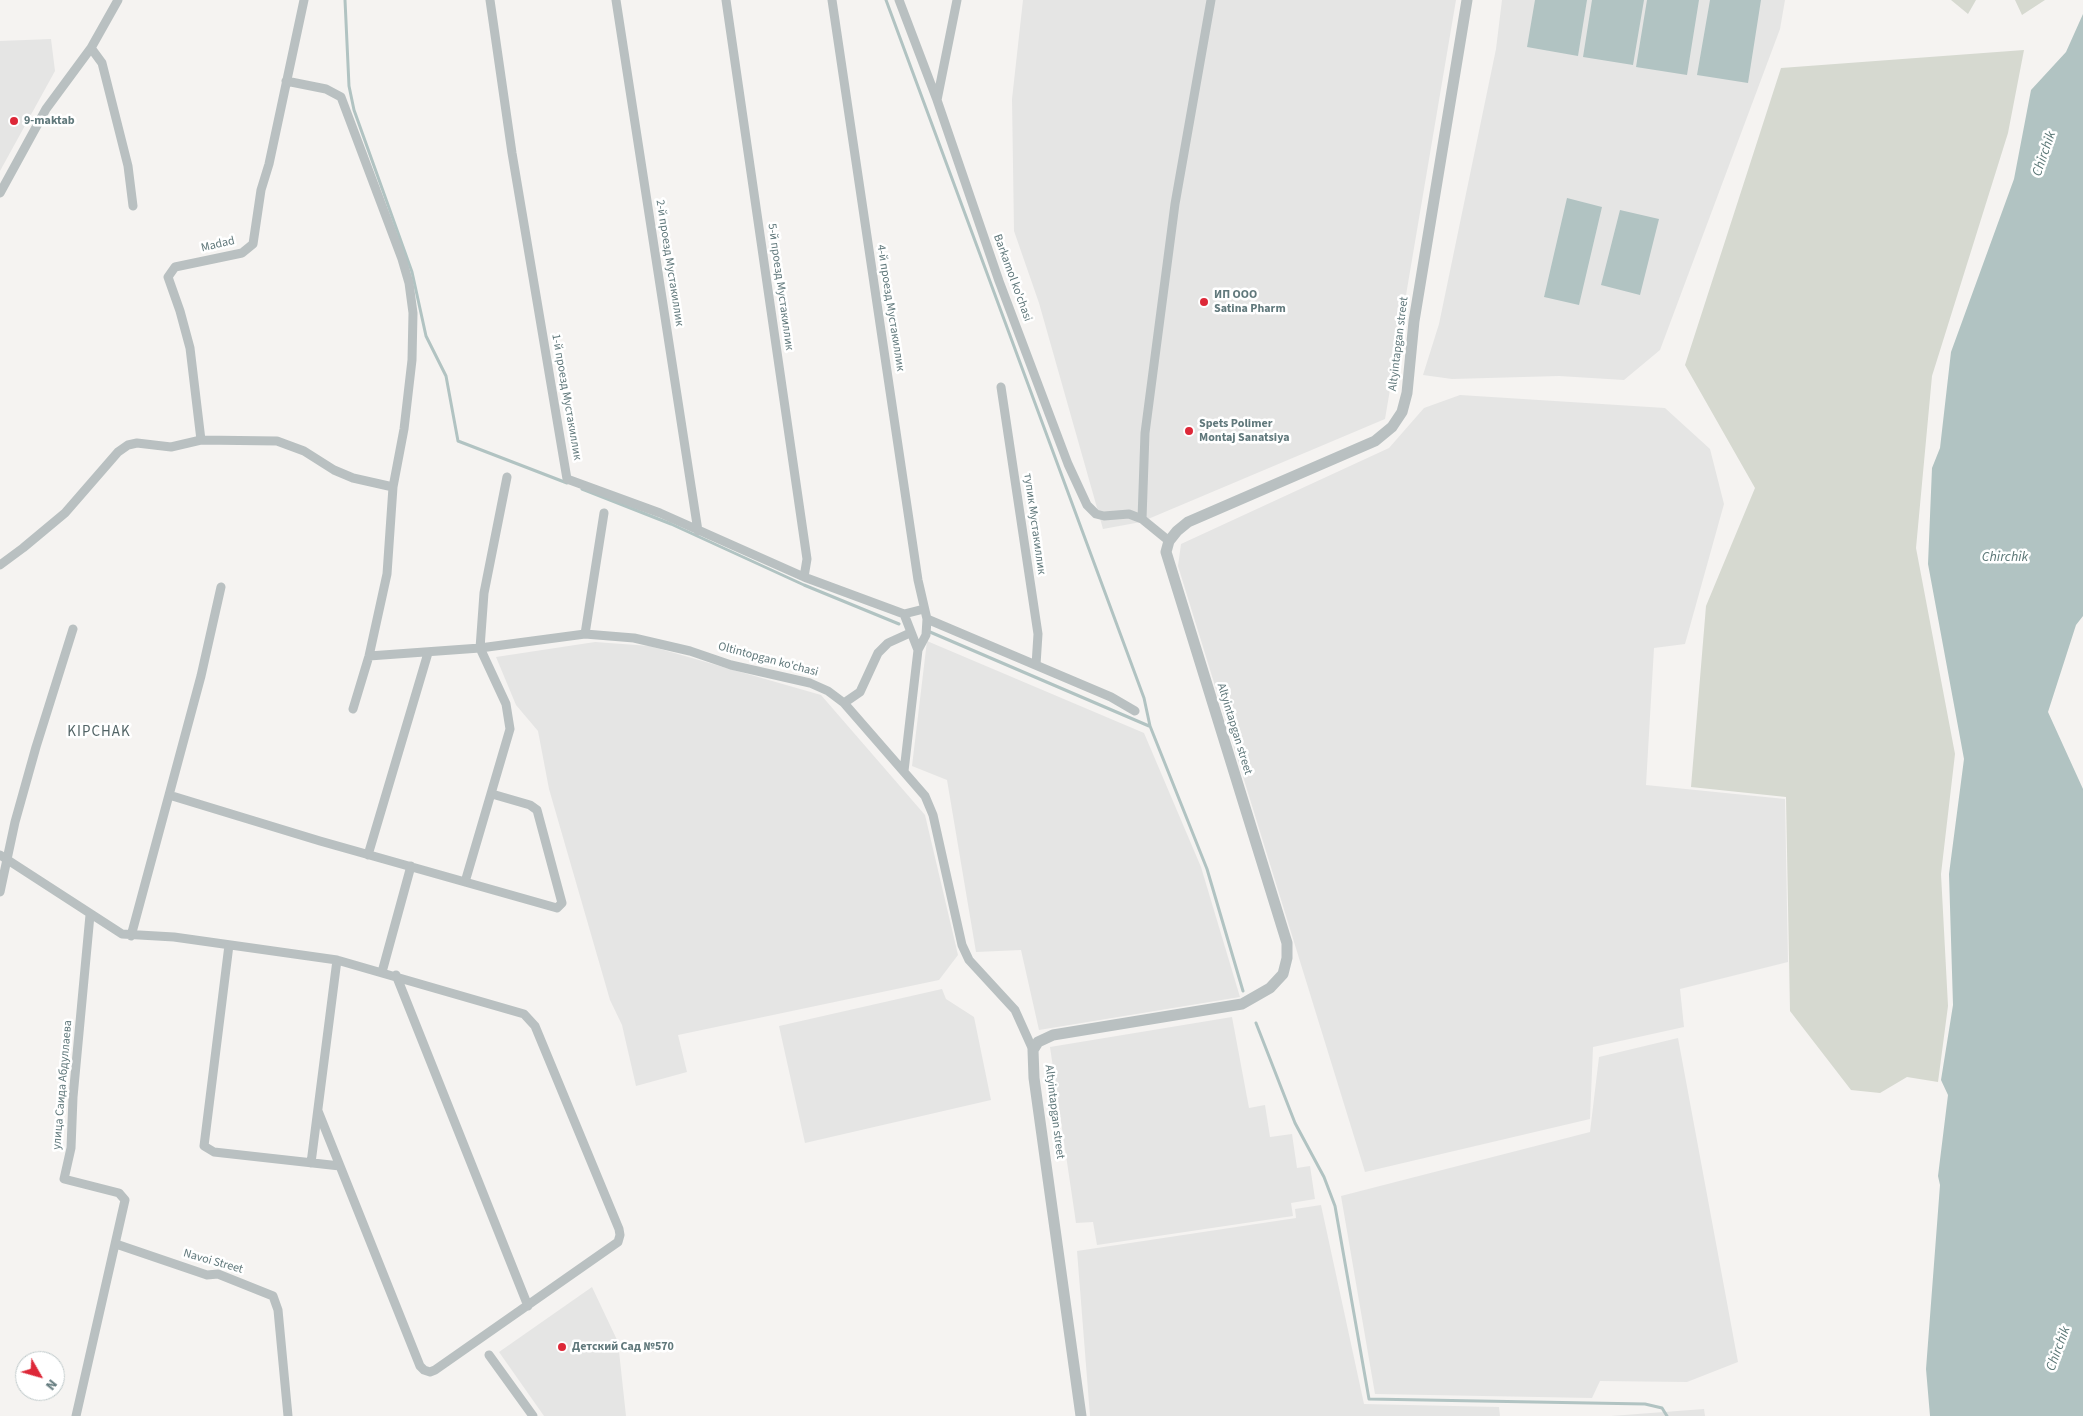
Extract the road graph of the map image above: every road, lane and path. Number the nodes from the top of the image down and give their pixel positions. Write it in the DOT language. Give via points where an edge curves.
graph roads {
  1 [pos="118,0"];
  2 [pos="304,0"];
  3 [pos="490,0"];
  4 [pos="616,0"];
  5 [pos="726,0"];
  6 [pos="832,0"];
  7 [pos="899,0"];
  8 [pos="957,0"];
  9 [pos="1211,0"];
  10 [pos="1467,0"];
  11 [pos="91,48"];
  12 [pos="286,81"];
  13 [pos="937,100"];
  14 [pos="0,193"];
  15 [pos="133,206"];
  16 [pos="1001,387"];
  17 [pos="201,440"];
  18 [pos="507,477"];
  19 [pos="393,487"];
  20 [pos="604,513"];
  21 [pos="1142,519"];
  22 [pos="698,531"];
  23 [pos="1169,541"];
  24 [pos="0,565"];
  25 [pos="804,577"];
  26 [pos="221,587"];
  27 [pos="924,609"];
  28 [pos="904,614"];
  29 [pos="927,619"];
  30 [pos="73,629"];
  31 [pos="910,633"];
  32 [pos="585,634"];
  33 [pos="480,648"];
  34 [pos="918,650"];
  35 [pos="428,653"];
  36 [pos="369,656"];
  37 [pos="1036,665"];
  38 [pos="844,703"];
  39 [pos="352,709"];
  40 [pos="1135,711"];
  41 [pos="904,770"];
  42 [pos="492,794"];
  43 [pos="169,795"];
  44 [pos="368,855"];
  45 [pos="3,857"];
  46 [pos="411,866"];
  47 [pos="465,882"];
  48 [pos="0,892"];
  49 [pos="90,915"];
  50 [pos="131,936"];
  51 [pos="229,945"];
  52 [pos="337,960"];
  53 [pos="382,972"];
  54 [pos="396,975"];
  55 [pos="1033,1050"];
  56 [pos="317,1110"];
  57 [pos="311,1163"];
  58 [pos="340,1166"];
  59 [pos="116,1244"];
  60 [pos="528,1306"];
  61 [pos="489,1355"];
  62 [pos="76,1416"];
  63 [pos="288,1416"];
  64 [pos="532,1416"];
  65 [pos="1081,1416"];
  1 -- 11 [label="street"];
  2 -- 12 [label="street, Madad"];
  3 -- 22 [label="street, 1-й проезд Мустакиллик" via="512,153 567,478"];
  4 -- 22 [label="street, 2-й проезд Мустакиллик"];
  5 -- 25 [label="street, 5-й проезд Мустакиллик" via="807,560"];
  6 -- 27 [label="street, 4-й проезд Мустакиллик"];
  7 -- 13 [label="street, Barkamol ko'chasi"];
  8 -- 13 [label="street"];
  9 -- 21 [label="street" via="1175,204 1146,433"];
  10 -- 23 [label="street, Altyintapgan street" via="1402,412 1376,442 1188,522"];
  11 -- 14 [label="street" via="46,108"];
  11 -- 15 [label="street" via="102,62 128,166"];
  12 -- 17 [label="street, Madad" via="261,190 253,244 242,253 175,267 168,277 190,348"];
  12 -- 19 [label="street" via="326,88 341,97 409,282 413,313 412,360"];
  13 -- 21 [label="street, Barkamol ko'chasi" via="998,281 1068,464 1088,505 1096,514 1129,514"];
  16 -- 37 [label="street, тупик Мустакиллик" via="1038,634"];
  17 -- 19 [label="street" via="262,440 290,444 340,472"];
  17 -- 24 [label="street" via="172,447 128,445 59,518"];
  18 -- 33 [label="street" via="484,592"];
  19 -- 36 [label="street" via="386,574"];
  20 -- 32 [label="street"];
  21 -- 23 [label="street, Barkamol ko'chasi"];
  22 -- 25 [label="street, 1-й проезд Мустакиллик"];
  23 -- 55 [label="street, Altyintapgan street" via="1166,559 1286,943 1283,974 1270,988 1242,1004 1053,1035 1038,1042"];
  25 -- 28 [label="street, 1-й проезд Мустакиллик"];
  26 -- 43 [label="street"];
  27 -- 28 [label="street"];
  27 -- 29 [label="street, 4-й проезд Мустакиллик"];
  28 -- 31 [label="street"];
  29 -- 34 [label="street" via="926,635"];
  29 -- 37 [label="street"];
  30 -- 45 [label="street"];
  31 -- 34 [label="street"];
  31 -- 38 [label="street" via="888,643 878,653 860,692"];
  32 -- 33 [label="street, Oltintopgan ko'chasi"];
  32 -- 38 [label="street, Oltintopgan ko'chasi" via="634,638 690,651 732,665 810,683"];
  33 -- 35 [label="street, Oltintopgan ko'chasi"];
  33 -- 42 [label="street" via="510,718 510,729"];
  34 -- 41 [label="street"];
  35 -- 36 [label="street, Oltintopgan ko'chasi"];
  35 -- 44 [label="street"];
  36 -- 39 [label="street"];
  37 -- 40 [label="street" via="1111,697"];
  38 -- 41 [label="street, Oltintopgan ko'chasi"];
  41 -- 55 [label="street, Oltintopgan ko'chasi" via="925,796 933,815 962,945 969,960 1016,1010"];
  42 -- 47 [label="street"];
  42 -- 47 [label="street" via="537,810 562,903 552,908"];
  43 -- 44 [label="street"];
  43 -- 50 [label="street"];
  44 -- 46 [label="street"];
  45 -- 48 [label="street"];
  45 -- 49 [label="street"];
  46 -- 47 [label="street"];
  46 -- 53 [label="street"];
  49 -- 50 [label="street" via="115,931"];
  49 -- 59 [label="street, улица Саида Абдуллаева" via="71,1148 64,1179 123,1196 125,1205"];
  50 -- 51 [label="street" via="174,937"];
  51 -- 52 [label="street"];
  51 -- 57 [label="street" via="204,1146 214,1152"];
  52 -- 53 [label="street"];
  52 -- 56 [label="street"];
  53 -- 54 [label="street"];
  54 -- 60 [label="street"];
  54 -- 60 [label="street" via="515,1010 531,1020 619,1229 618,1242 610,1249"];
  55 -- 65 [label="street, Altyintapgan street" via="1034,1078"];
  56 -- 57 [label="street"];
  56 -- 58 [label="street"];
  57 -- 58 [label="street"];
  58 -- 60 [label="street" via="424,1370 435,1370"];
  59 -- 62 [label="street, улица Саида Абдуллаева"];
  59 -- 63 [label="street, Navoi Street" via="207,1275 218,1274 273,1296 278,1310"];
  61 -- 64 [label="street"];
}
